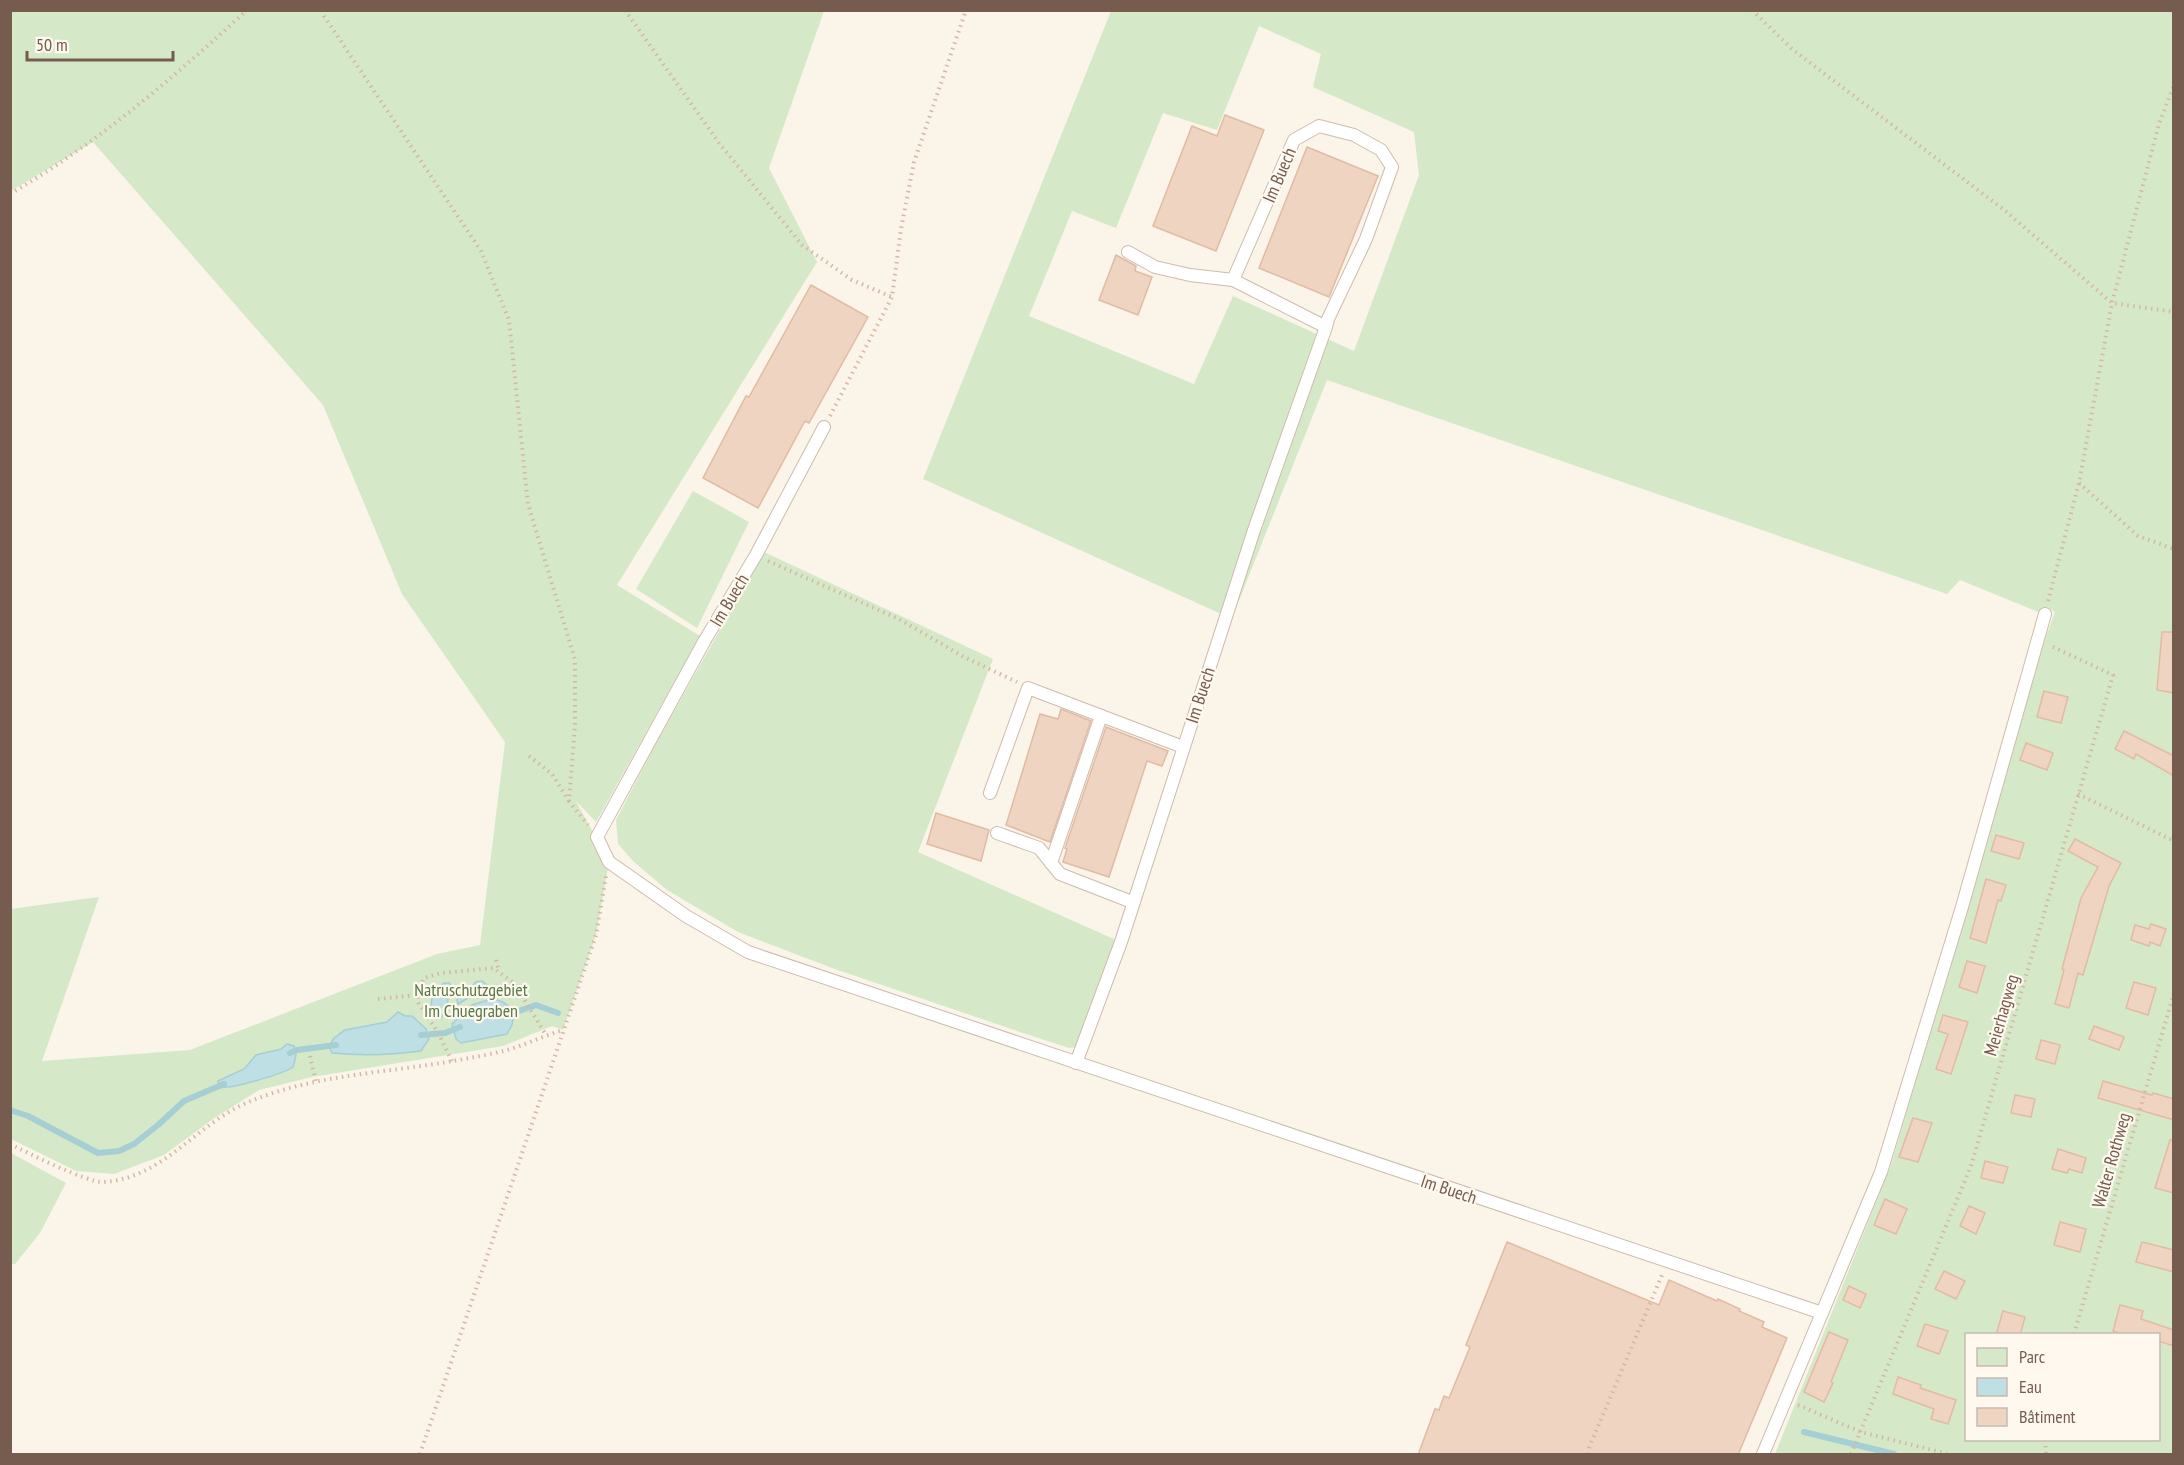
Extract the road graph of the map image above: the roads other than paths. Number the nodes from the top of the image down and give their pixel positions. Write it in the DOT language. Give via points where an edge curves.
graph roads {
  1 [pos="1128,252"];
  2 [pos="1233,280"];
  3 [pos="1326,327"];
  4 [pos="824,427"];
  5 [pos="2045,614"];
  6 [pos="1101,716"];
  7 [pos="1183,747"];
  8 [pos="990,794"];
  9 [pos="997,833"];
  10 [pos="1051,862"];
  11 [pos="1132,902"];
  12 [pos="1076,1063"];
  13 [pos="1822,1313"];
  14 [pos="1763,1455"];
  1 -- 2 [label="lane" via="1155,267 1190,276"];
  2 -- 3 [label="lane"];
  2 -- 3 [label="lane, Im Buech" via="1294,140 1319,126 1354,135 1381,150 1392,167 1366,239"];
  3 -- 7 [label="lane, Im Buech"];
  4 -- 12 [label="lane, Im Buech" via="597,837 609,862 686,916 748,952"];
  5 -- 13 [label="lane" via="1881,1172"];
  6 -- 7 [label="lane"];
  6 -- 8 [label="lane" via="1028,688"];
  6 -- 10 [label="lane"];
  7 -- 11 [label="lane, Im Buech"];
  9 -- 10 [label="lane" via="1039,848"];
  10 -- 11 [label="lane" via="1060,874"];
  11 -- 12 [label="lane, Im Buech"];
  12 -- 13 [label="lane, Im Buech"];
  13 -- 14 [label="lane"];
}
